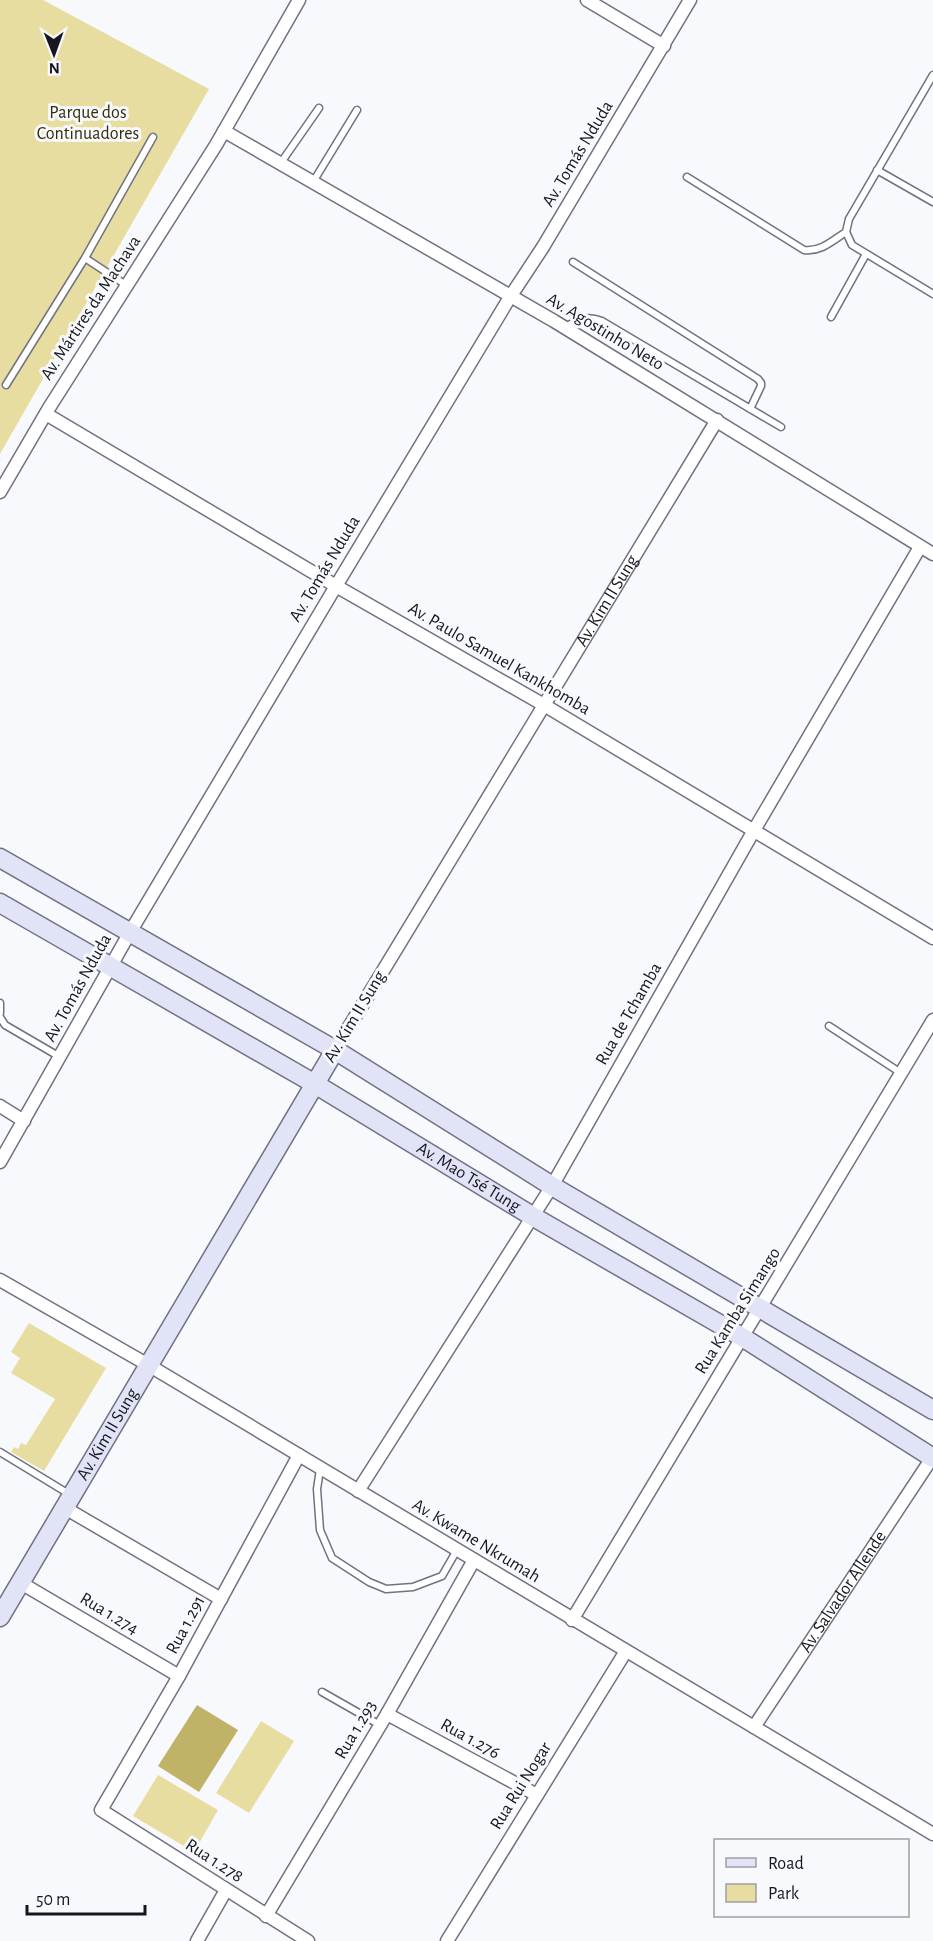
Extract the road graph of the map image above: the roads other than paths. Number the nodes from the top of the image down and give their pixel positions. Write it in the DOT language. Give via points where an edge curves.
graph roads {
  1 [pos="298,0"];
  2 [pos="587,0"];
  3 [pos="690,0"];
  4 [pos="664,45"];
  5 [pos="933,75"];
  6 [pos="319,108"];
  7 [pos="357,110"];
  8 [pos="224,131"];
  9 [pos="153,137"];
  10 [pos="280,164"];
  11 [pos="878,170"];
  12 [pos="687,177"];
  13 [pos="312,183"];
  14 [pos="933,202"];
  15 [pos="846,231"];
  16 [pos="866,254"];
  17 [pos="85,258"];
  18 [pos="573,262"];
  19 [pos="127,285"];
  20 [pos="933,294"];
  21 [pos="510,297"];
  22 [pos="831,318"];
  23 [pos="564,328"];
  24 [pos="6,385"];
  25 [pos="750,409"];
  26 [pos="46,414"];
  27 [pos="717,420"];
  28 [pos="781,427"];
  29 [pos="0,492"];
  30 [pos="920,547"];
  31 [pos="933,554"];
  32 [pos="336,586"];
  33 [pos="544,705"];
  34 [pos="753,832"];
  35 [pos="0,858"];
  36 [pos="0,903"];
  37 [pos="129,934"];
  38 [pos="933,938"];
  39 [pos="112,966"];
  40 [pos="0,1003"];
  41 [pos="0,1015"];
  42 [pos="933,1020"];
  43 [pos="829,1026"];
  44 [pos="334,1050"];
  45 [pos="60,1057"];
  46 [pos="901,1073"];
  47 [pos="315,1084"];
  48 [pos="0,1106"];
  49 [pos="24,1121"];
  50 [pos="0,1162"];
  51 [pos="552,1185"];
  52 [pos="532,1216"];
  53 [pos="0,1280"];
  54 [pos="761,1307"];
  55 [pos="742,1337"];
  56 [pos="150,1366"];
  57 [pos="933,1410"];
  58 [pos="0,1452"];
  59 [pos="299,1455"];
  60 [pos="933,1457"];
  61 [pos="320,1469"];
  62 [pos="358,1491"];
  63 [pos="69,1502"];
  64 [pos="457,1550"];
  65 [pos="474,1560"];
  66 [pos="21,1583"];
  67 [pos="221,1599"];
  68 [pos="0,1617"];
  69 [pos="572,1620"];
  70 [pos="626,1651"];
  71 [pos="179,1676"];
  72 [pos="322,1692"];
  73 [pos="384,1719"];
  74 [pos="754,1727"];
  75 [pos="537,1795"];
  76 [pos="101,1810"];
  77 [pos="933,1834"];
  78 [pos="225,1890"];
  79 [pos="266,1916"];
  80 [pos="197,1941"];
  81 [pos="308,1941"];
  82 [pos="447,1941"];
  1 -- 8 [label="street, Av. Mártires da Machava"];
  2 -- 4 [label="street"];
  3 -- 4 [label="street, Av. Tomás Nduda"];
  4 -- 21 [label="street, Av. Tomás Nduda"];
  5 -- 11 [label="lane"];
  6 -- 10 [label="lane"];
  7 -- 13 [label="lane"];
  8 -- 10 [label="street, Av. Agostinho Neto"];
  8 -- 19 [label="street, Av. Mártires da Machava"];
  9 -- 17 [label="lane"];
  10 -- 13 [label="street, Av. Agostinho Neto"];
  11 -- 14 [label="lane"];
  11 -- 15 [label="lane"];
  12 -- 15 [label="lane" via="804,250 821,249"];
  13 -- 21 [label="street, Av. Agostinho Neto"];
  15 -- 16 [label="lane" via="852,245"];
  16 -- 20 [label="lane"];
  16 -- 22 [label="lane"];
  17 -- 19 [label="lane"];
  17 -- 24 [label="lane"];
  18 -- 25 [label="lane" via="758,379 761,386"];
  19 -- 26 [label="street, Av. Mártires da Machava"];
  21 -- 23 [label="street, Av. Agostinho Neto"];
  21 -- 32 [label="street, Av. Tomás Nduda"];
  23 -- 25 [label="lane" via="578,319 592,317"];
  23 -- 27 [label="street, Av. Agostinho Neto"];
  25 -- 28 [label="lane"];
  26 -- 29 [label="street, Av. Mártires da Machava"];
  26 -- 32 [label="street, Av. Paulo Samuel Kankhomba"];
  27 -- 30 [label="street, Av. Agostinho Neto"];
  27 -- 33 [label="street, Av. Kim II Sung"];
  30 -- 31 [label="street, Av. Agostinho Neto"];
  30 -- 34 [label="street, Rua de Tchamba"];
  32 -- 33 [label="street, Av. Paulo Samuel Kankhomba"];
  32 -- 37 [label="street, Av. Tomás Nduda"];
  33 -- 34 [label="street, Av. Paulo Samuel Kankhomba"];
  33 -- 44 [label="street, Av. Kim II Sung"];
  34 -- 38 [label="street, Av. Paulo Samuel Kankhomba"];
  34 -- 51 [label="street, Rua de Tchamba"];
  35 -- 37 [label="main road, Av. Mao Tsé Tung"];
  36 -- 39 [label="main road, Av. Mao Tsé Tung"];
  37 -- 39 [label="street, Av. Tomás Nduda"];
  37 -- 44 [label="main road, Av. Mao Tsé Tung"];
  39 -- 45 [label="street, Av. Tomás Nduda"];
  39 -- 47 [label="main road, Av. Mao Tsé Tung"];
  40 -- 41 [label="lane"];
  41 -- 45 [label="lane" via="5,1025"];
  42 -- 46 [label="street, Rua Kamba Simango"];
  43 -- 46 [label="lane"];
  44 -- 47 [label="main road, Av. Kim II Sung"];
  44 -- 51 [label="main road, Av. Mao Tsé Tung"];
  45 -- 49 [label="street, Av. Tomás Nduda"];
  46 -- 54 [label="street, Rua Kamba Simango"];
  47 -- 52 [label="main road, Av. Mao Tsé Tung"];
  47 -- 56 [label="main road, Av. Kim II Sung"];
  48 -- 49 [label="street"];
  49 -- 50 [label="street, Av. Tomás Nduda"];
  51 -- 52 [label="street, Rua de Tchamba"];
  51 -- 54 [label="main road, Av. Mao Tsé Tung"];
  52 -- 55 [label="main road, Av. Mao Tsé Tung"];
  52 -- 62 [label="street, Rua de Tchamba"];
  53 -- 56 [label="street, Av. Kwame Nkrumah"];
  54 -- 55 [label="street, Rua Kamba Simango"];
  54 -- 57 [label="main road, Av. Mao Tsé Tung"];
  55 -- 60 [label="main road, Av. Mao Tsé Tung"];
  55 -- 69 [label="street, Rua Kamba Simango"];
  56 -- 59 [label="street, Av. Kwame Nkrumah"];
  56 -- 63 [label="main road, Av. Kim II Sung"];
  58 -- 63 [label="lane"];
  59 -- 61 [label="street, Av. Kwame Nkrumah"];
  59 -- 67 [label="street, Rua 1.291"];
  60 -- 74 [label="street, Av. Salvador Allende"];
  61 -- 62 [label="street, Av. Kwame Nkrumah"];
  61 -- 64 [label="lane" via="318,1514 328,1549 332,1558 369,1582 386,1588 413,1587 442,1576"];
  62 -- 64 [label="street, Av. Kwame Nkrumah"];
  63 -- 66 [label="main road, Av. Kim II Sung"];
  63 -- 67 [label="street"];
  64 -- 65 [label="street, Av. Kwame Nkrumah"];
  65 -- 69 [label="street, Av. Kwame Nkrumah"];
  65 -- 73 [label="street, Rua 1.293"];
  66 -- 68 [label="main road, Av. Kim II Sung"];
  66 -- 71 [label="street, Rua 1.274"];
  67 -- 71 [label="street, Rua 1.291"];
  69 -- 70 [label="street, Av. Kwame Nkrumah"];
  70 -- 74 [label="street, Av. Kwame Nkrumah"];
  70 -- 75 [label="street, Rua Rui Nogar"];
  71 -- 76 [label="street, Rua 1.291"];
  72 -- 73 [label="lane"];
  73 -- 75 [label="street, Rua 1.276"];
  73 -- 79 [label="street, Rua 1.293"];
  74 -- 77 [label="street, Av. Kwame Nkrumah"];
  75 -- 82 [label="street, Rua Rui Nogar"];
  76 -- 78 [label="street, Rua 1.278"];
  78 -- 79 [label="street, Rua 1.278"];
  78 -- 80 [label="street"];
  79 -- 81 [label="street, Rua 1.278"];
}
